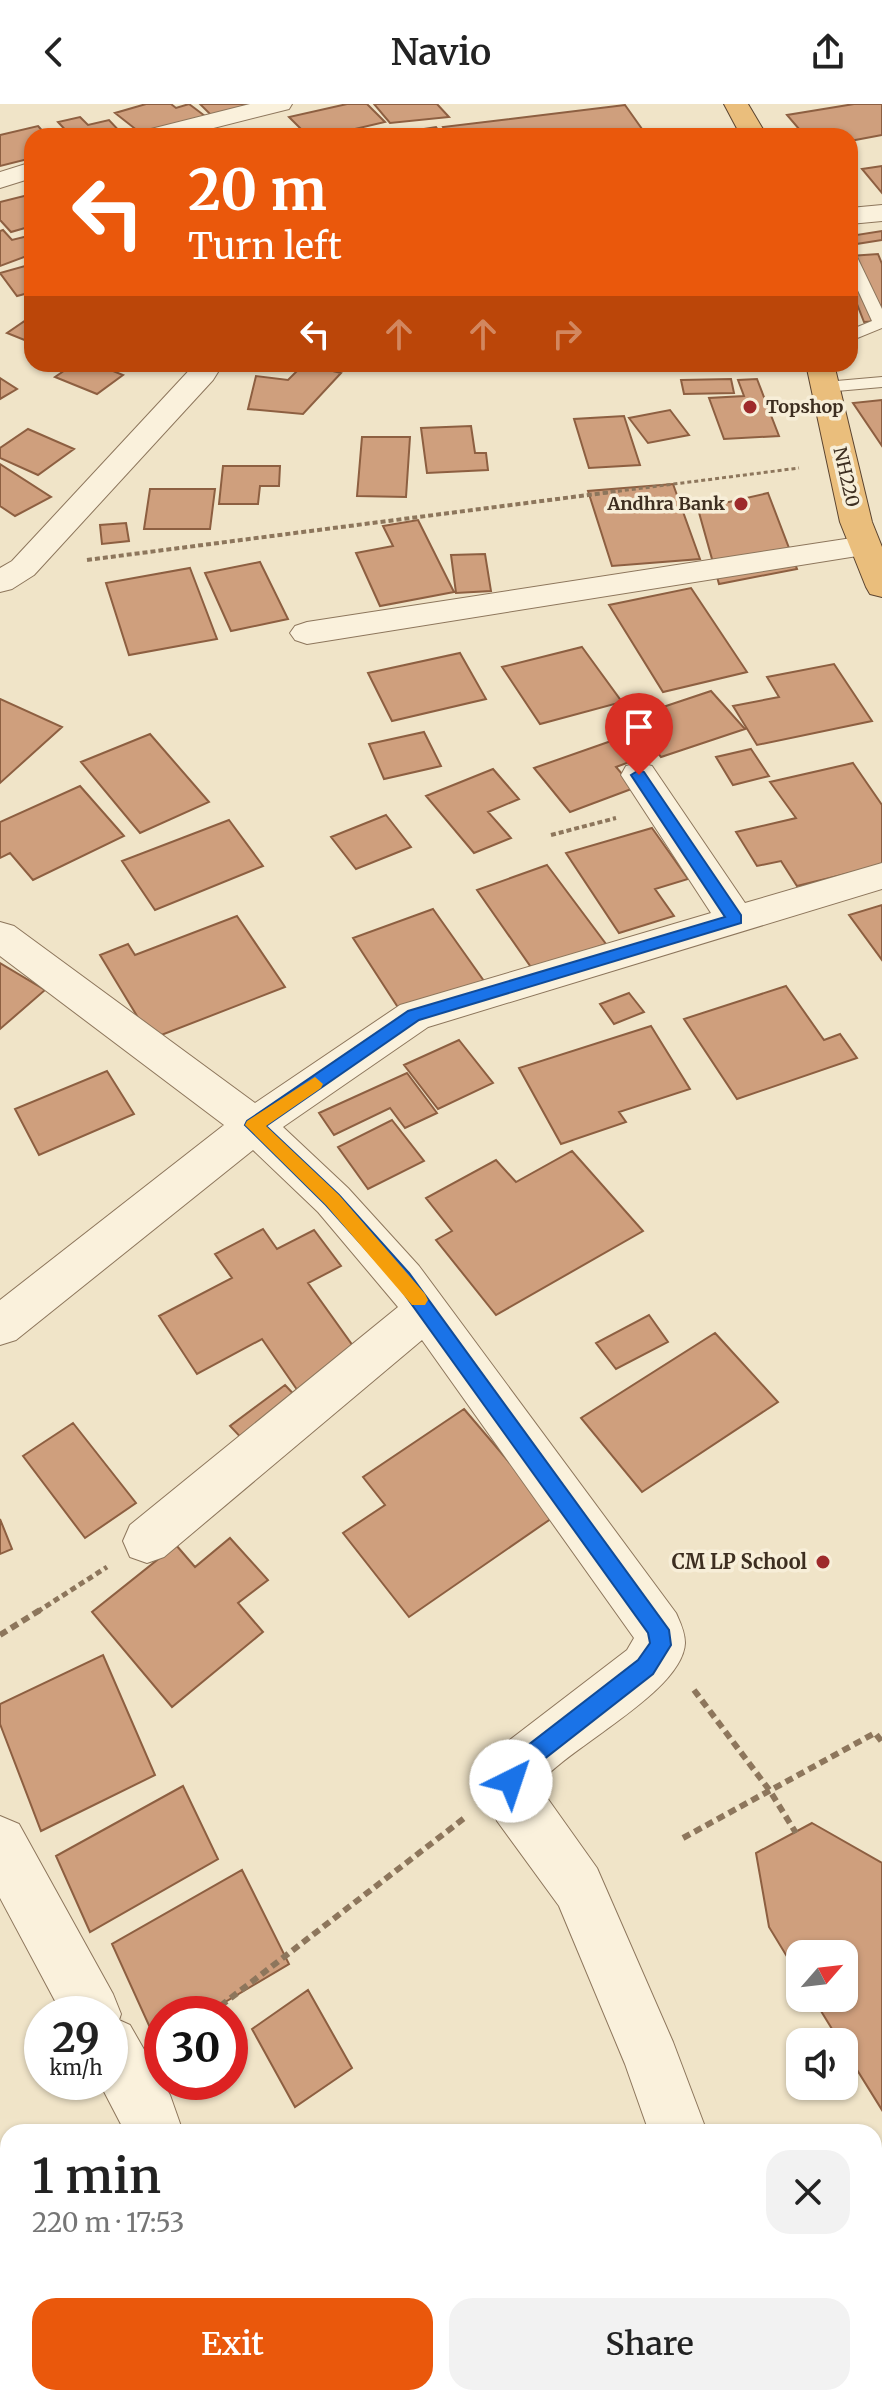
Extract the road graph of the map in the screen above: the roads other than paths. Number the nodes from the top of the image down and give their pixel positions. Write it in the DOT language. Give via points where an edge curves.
graph roads {
  1 [pos="280,104"];
  2 [pos="736,104"];
  3 [pos="184,128"];
  4 [pos="750,128"];
  5 [pos="24,172"];
  6 [pos="0,180"];
  7 [pos="882,213"];
  8 [pos="858,215"];
  9 [pos="858,274"];
  10 [pos="858,333"];
  11 [pos="204,372"];
  12 [pos="822,375"];
  13 [pos="882,382"];
  14 [pos="865,546"];
  15 [pos="11,575"];
  16 [pos="882,587"];
  17 [pos="307,633"];
  18 [pos="639,775"];
  19 [pos="882,876"];
  20 [pos="735,919"];
  21 [pos="0,936"];
  22 [pos="254,1125"];
  23 [pos="426,1310"];
  24 [pos="0,1326"];
  25 [pos="147,1541"];
  26 [pos="0,1843"];
  27 [pos="83,1996"];
  28 [pos="128,2078"];
  29 [pos="152,2124"];
  30 [pos="675,2124"];
  1 -- 3 [label="street"];
  2 -- 4 [label="highway"];
  5 -- 6 [label="street"];
  7 -- 8 [label="street"];
  9 -- 10 [label="lane" via="881,323"];
  11 -- 15 [label="street"];
  12 -- 13 [label="lane"];
  12 -- 14 [label="highway, NH220"];
  14 -- 16 [label="highway, NH220"];
  14 -- 17 [label="street"];
  18 -- 20 [label="street"];
  19 -- 20 [label="street"];
  20 -- 22 [label="street" via="414,1016"];
  21 -- 22 [label="street"];
  22 -- 23 [label="street" via="333,1200"];
  22 -- 24 [label="street"];
  23 -- 25 [label="street"];
  23 -- 30 [label="street" via="658,1630 660,1645 645,1667 522,1763 511,1781 516,1802 578,1887"];
  26 -- 27 [label="street"];
  28 -- 29 [label="street"];
}
